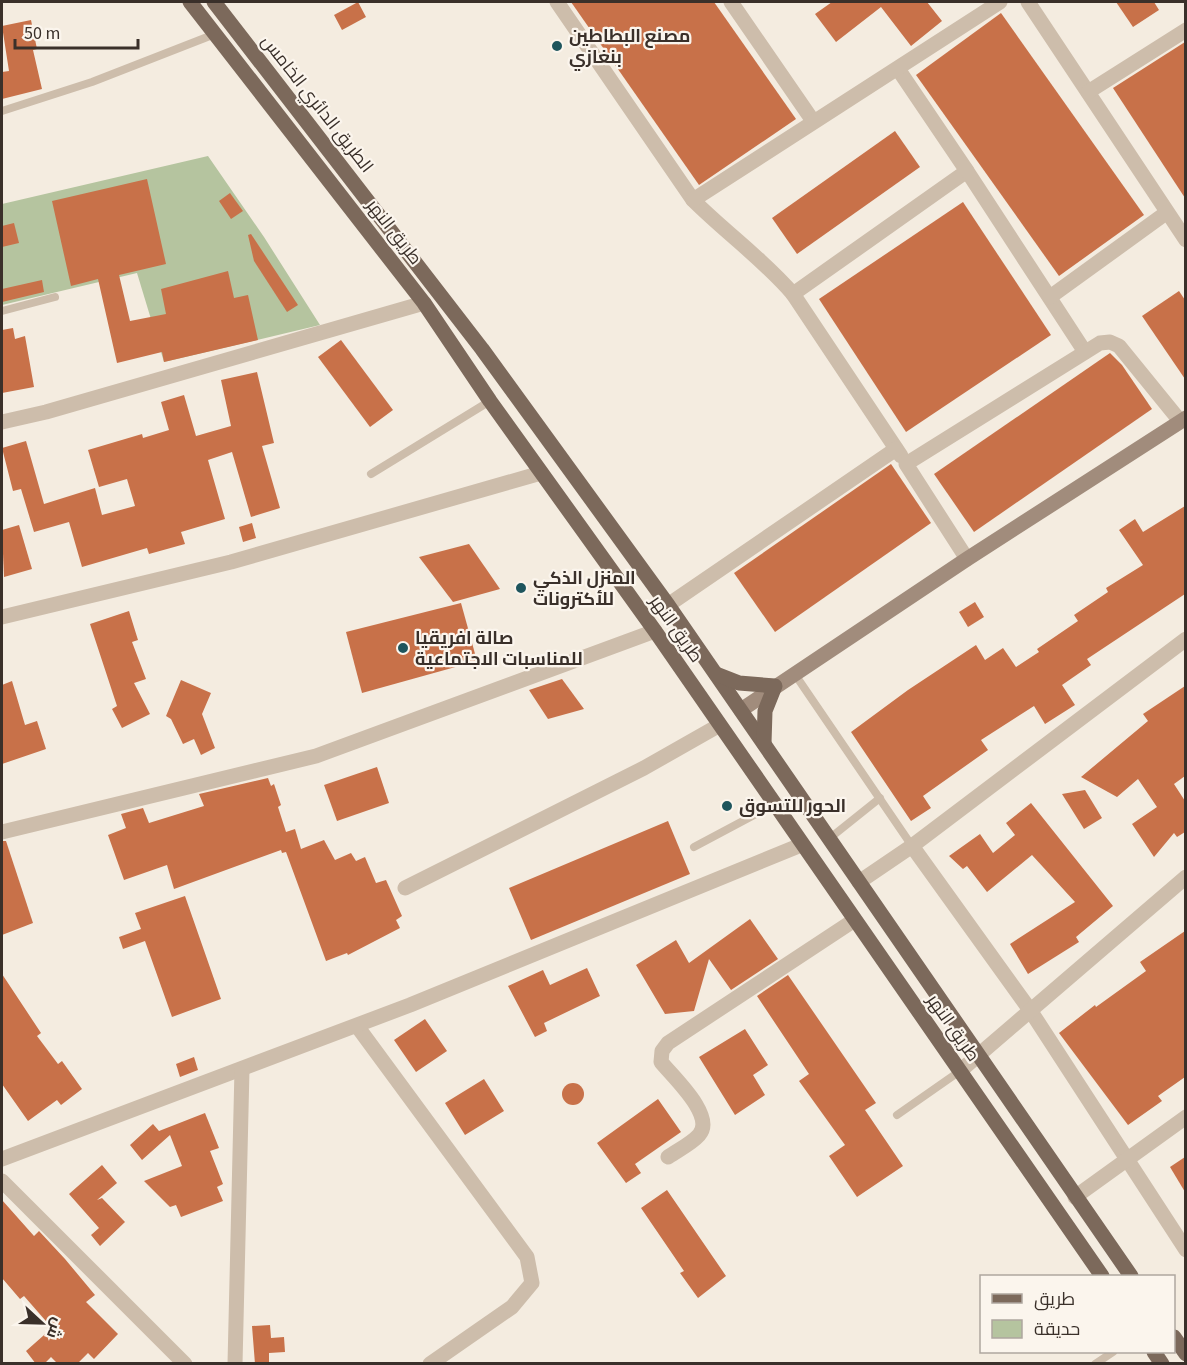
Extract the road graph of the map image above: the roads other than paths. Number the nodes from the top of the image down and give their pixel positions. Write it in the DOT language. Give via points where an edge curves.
graph roads {
  1 [pos="190,2"];
  2 [pos="214,2"];
  3 [pos="557,2"];
  4 [pos="731,2"];
  5 [pos="1000,2"];
  6 [pos="1028,2"];
  7 [pos="1185,30"];
  8 [pos="216,34"];
  9 [pos="898,69"];
  10 [pos="1088,92"];
  11 [pos="2,111"];
  12 [pos="813,121"];
  13 [pos="967,171"];
  14 [pos="693,200"];
  15 [pos="1166,213"];
  16 [pos="1185,240"];
  17 [pos="434,287"];
  18 [pos="793,294"];
  19 [pos="55,297"];
  20 [pos="1050,297"];
  21 [pos="424,303"];
  22 [pos="2,310"];
  23 [pos="1085,352"];
  24 [pos="490,401"];
  25 [pos="1183,419"];
  26 [pos="2,422"];
  27 [pos="896,449"];
  28 [pos="906,464"];
  29 [pos="541,472"];
  30 [pos="371,474"];
  31 [pos="967,559"];
  32 [pos="668,605"];
  33 [pos="2,617"];
  34 [pos="655,631"];
  35 [pos="1185,639"];
  36 [pos="794,673"];
  37 [pos="716,674"];
  38 [pos="775,686"];
  39 [pos="741,710"];
  40 [pos="718,726"];
  41 [pos="765,746"];
  42 [pos="880,798"];
  43 [pos="773,805"];
  44 [pos="2,832"];
  45 [pos="830,838"];
  46 [pos="801,844"];
  47 [pos="912,846"];
  48 [pos="694,847"];
  49 [pos="1185,877"];
  50 [pos="860,882"];
  51 [pos="405,888"];
  52 [pos="853,921"];
  53 [pos="1030,1010"];
  54 [pos="357,1026"];
  55 [pos="978,1054"];
  56 [pos="242,1069"];
  57 [pos="960,1071"];
  58 [pos="897,1115"];
  59 [pos="1185,1117"];
  60 [pos="668,1157"];
  61 [pos="2,1159"];
  62 [pos="1129,1160"];
  63 [pos="2,1181"];
  64 [pos="1075,1197"];
  65 [pos="1185,1250"];
  66 [pos="1101,1275"];
  67 [pos="1130,1275"];
  68 [pos="1175,1340"];
  69 [pos="1112,1353"];
  70 [pos="1185,1354"];
  71 [pos="185,1364"];
  72 [pos="235,1364"];
  73 [pos="430,1364"];
  74 [pos="1095,1364"];
  1 -- 8 [label="main road, طريق النهر"];
  2 -- 17 [label="main road, الطريق الدائري الخامس"];
  3 -- 14 [label="street"];
  4 -- 12 [label="street"];
  5 -- 9 [label="street"];
  6 -- 10 [label="street"];
  7 -- 10 [label="street"];
  8 -- 11 [label="lane" via="92,82"];
  8 -- 21 [label="main road, طريق النهر"];
  9 -- 12 [label="street"];
  9 -- 13 [label="street"];
  10 -- 15 [label="street"];
  12 -- 14 [label="street"];
  13 -- 18 [label="street"];
  13 -- 20 [label="street"];
  14 -- 18 [label="street" via="769,266"];
  15 -- 16 [label="street"];
  15 -- 20 [label="street"];
  17 -- 32 [label="main road, طريق النهر"];
  18 -- 27 [label="street"];
  19 -- 22 [label="lane"];
  20 -- 23 [label="street"];
  21 -- 24 [label="main road, طريق النهر"];
  21 -- 26 [label="street"];
  23 -- 25 [label="street" via="1100,343 1119,346"];
  23 -- 28 [label="street"];
  24 -- 29 [label="main road, طريق النهر"];
  24 -- 30 [label="lane"];
  25 -- 31 [label="main road"];
  27 -- 28 [label="street"];
  27 -- 32 [label="street"];
  28 -- 31 [label="street"];
  29 -- 33 [label="street" via="231,562"];
  29 -- 34 [label="main road, طريق النهر"];
  31 -- 36 [label="main road"];
  32 -- 37 [label="main road, طريق النهر"];
  34 -- 40 [label="main road, طريق النهر"];
  34 -- 44 [label="street" via="316,756"];
  35 -- 47 [label="street"];
  36 -- 38 [label="main road"];
  36 -- 42 [label="lane"];
  37 -- 38 [label="main road" via="739,683"];
  37 -- 39 [label="main road, طريق النهر"];
  38 -- 39 [label="main road"];
  38 -- 41 [label="main road" via="765,711"];
  39 -- 41 [label="main road, طريق النهر"];
  40 -- 43 [label="main road, طريق النهر"];
  40 -- 51 [label="street" via="644,768"];
  41 -- 45 [label="main road, طريق النهر"];
  42 -- 45 [label="lane"];
  42 -- 47 [label="lane"];
  43 -- 46 [label="main road, طريق النهر"];
  43 -- 48 [label="lane"];
  45 -- 50 [label="main road, طريق النهر"];
  46 -- 52 [label="main road, طريق النهر"];
  46 -- 54 [label="street"];
  47 -- 50 [label="street"];
  47 -- 53 [label="street"];
  49 -- 53 [label="street"];
  50 -- 55 [label="main road, طريق النهر"];
  52 -- 57 [label="main road, طريق النهر"];
  52 -- 60 [label="street" via="662,1051 661,1062 702,1112 704,1124 700,1135"];
  53 -- 55 [label="street"];
  53 -- 62 [label="street"];
  54 -- 56 [label="street"];
  54 -- 73 [label="street" via="527,1257 532,1283 512,1306"];
  55 -- 57 [label="street"];
  55 -- 64 [label="main road, طريق النهر"];
  56 -- 61 [label="street"];
  56 -- 72 [label="street"];
  57 -- 58 [label="lane"];
  57 -- 66 [label="main road, طريق النهر"];
  59 -- 62 [label="street"];
  62 -- 64 [label="street"];
  62 -- 65 [label="street"];
  63 -- 71 [label="street"];
  64 -- 67 [label="main road, طريق النهر"];
  68 -- 70 [label="main road"];
  69 -- 74 [label="lane"];
}
